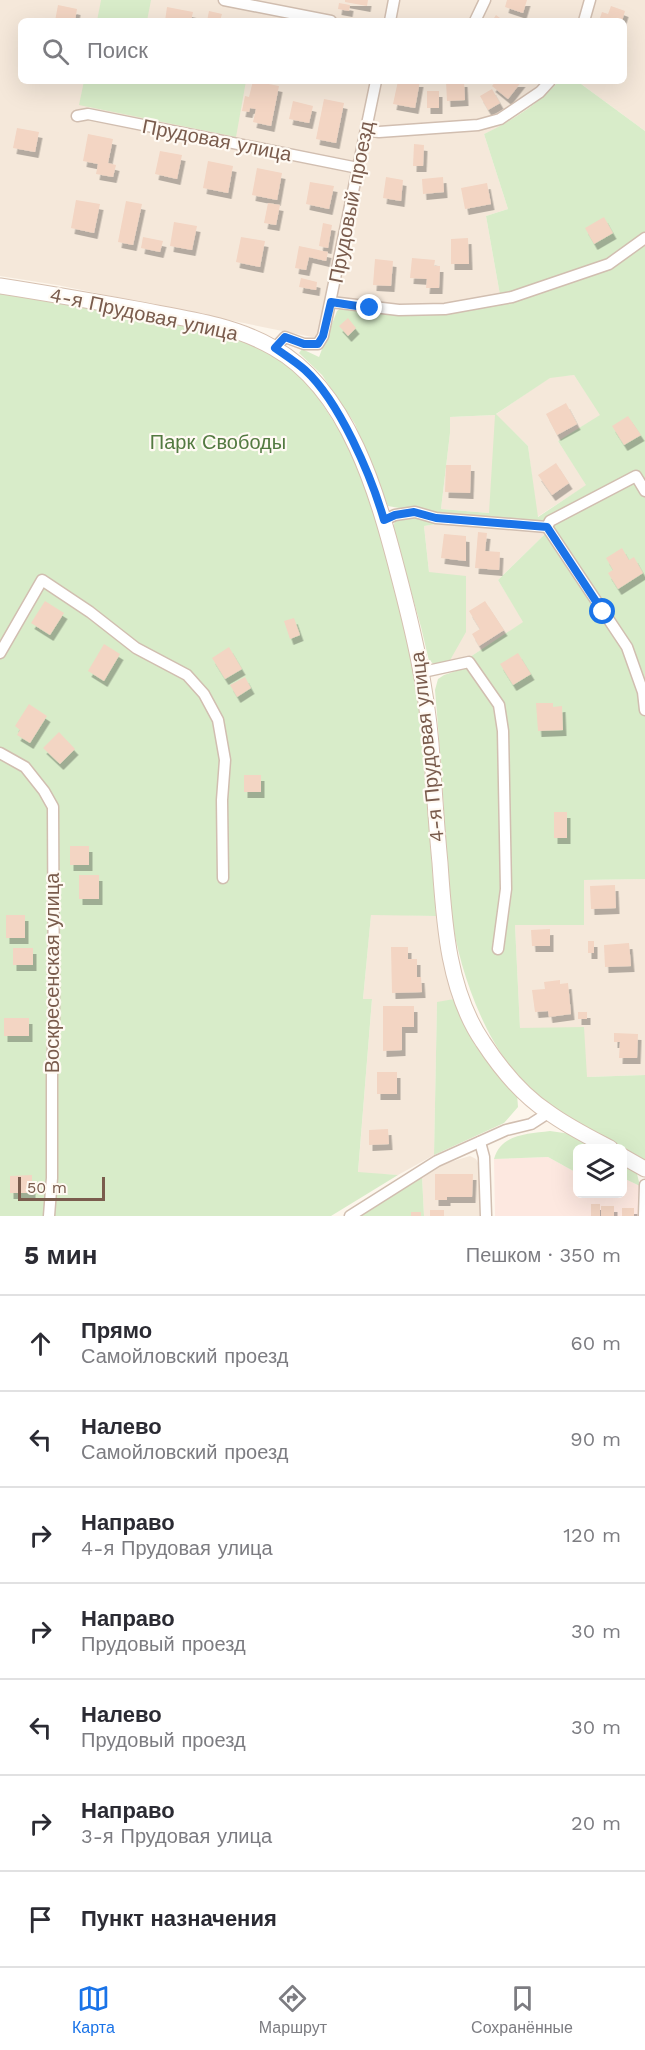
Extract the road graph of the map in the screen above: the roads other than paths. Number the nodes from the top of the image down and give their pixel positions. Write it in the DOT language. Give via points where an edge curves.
graph roads {
  1 [pos="224,0"];
  2 [pos="394,0"];
  3 [pos="485,0"];
  4 [pos="590,0"];
  5 [pos="316,18"];
  6 [pos="391,18"];
  7 [pos="476,18"];
  8 [pos="585,18"];
  9 [pos="375,84"];
  10 [pos="547,84"];
  11 [pos="77,116"];
  12 [pos="366,130"];
  13 [pos="358,168"];
  14 [pos="645,238"];
  15 [pos="0,286"];
  16 [pos="331,302"];
  17 [pos="275,348"];
  18 [pos="645,491"];
  19 [pos="384,520"];
  20 [pos="547,527"];
  21 [pos="0,653"];
  22 [pos="423,672"];
  23 [pos="645,710"];
  24 [pos="0,753"];
  25 [pos="223,878"];
  26 [pos="498,949"];
  27 [pos="548,1113"];
  28 [pos="480,1142"];
  29 [pos="601,1144"];
  30 [pos="627,1159"];
  31 [pos="645,1169"];
  32 [pos="645,1185"];
  33 [pos="49,1216"];
  34 [pos="350,1216"];
  35 [pos="486,1216"];
  36 [pos="644,1216"];
  1 -- 5 [label="street"];
  2 -- 6 [label="street"];
  3 -- 7 [label="street"];
  4 -- 8 [label="street"];
  9 -- 12 [label="street, Прудовый проезд"];
  10 -- 12 [label="street" via="500,119 478,125"];
  11 -- 13 [label="street, Прудовая улица" via="88,114"];
  12 -- 13 [label="street, Прудовый проезд"];
  13 -- 16 [label="street, Прудовый проезд"];
  14 -- 16 [label="street" via="609,264 512,297 445,309 399,310"];
  15 -- 17 [label="main road, 4-я Прудовая улица" via="184,318 246,334"];
  16 -- 17 [label="street, Прудовый проезд" via="318,344 285,337"];
  17 -- 19 [label="main road, 4-я Прудовая улица" via="306,371 348,430"];
  18 -- 20 [label="street" via="636,476 550,521"];
  19 -- 20 [label="street" via="414,512 436,518"];
  19 -- 22 [label="main road, 4-я Прудовая улица"];
  20 -- 23 [label="street" via="627,648 643,692"];
  21 -- 25 [label="street" via="42,580 136,648 187,675 204,694 218,720 225,760"];
  22 -- 26 [label="street" via="469,662 499,705 503,731 506,889"];
  22 -- 27 [label="main road, 4-я Прудовая улица" via="444,912 463,1005 503,1069"];
  24 -- 33 [label="street, Воскресенская улица" via="25,767 52,807 54,1017"];
  27 -- 28 [label="street" via="531,1124"];
  27 -- 29 [label="main road, 4-я Прудовая улица"];
  28 -- 34 [label="street" via="437,1161"];
  28 -- 35 [label="street"];
  30 -- 31 [label="main road"];
  32 -- 36 [label="street"];
}
